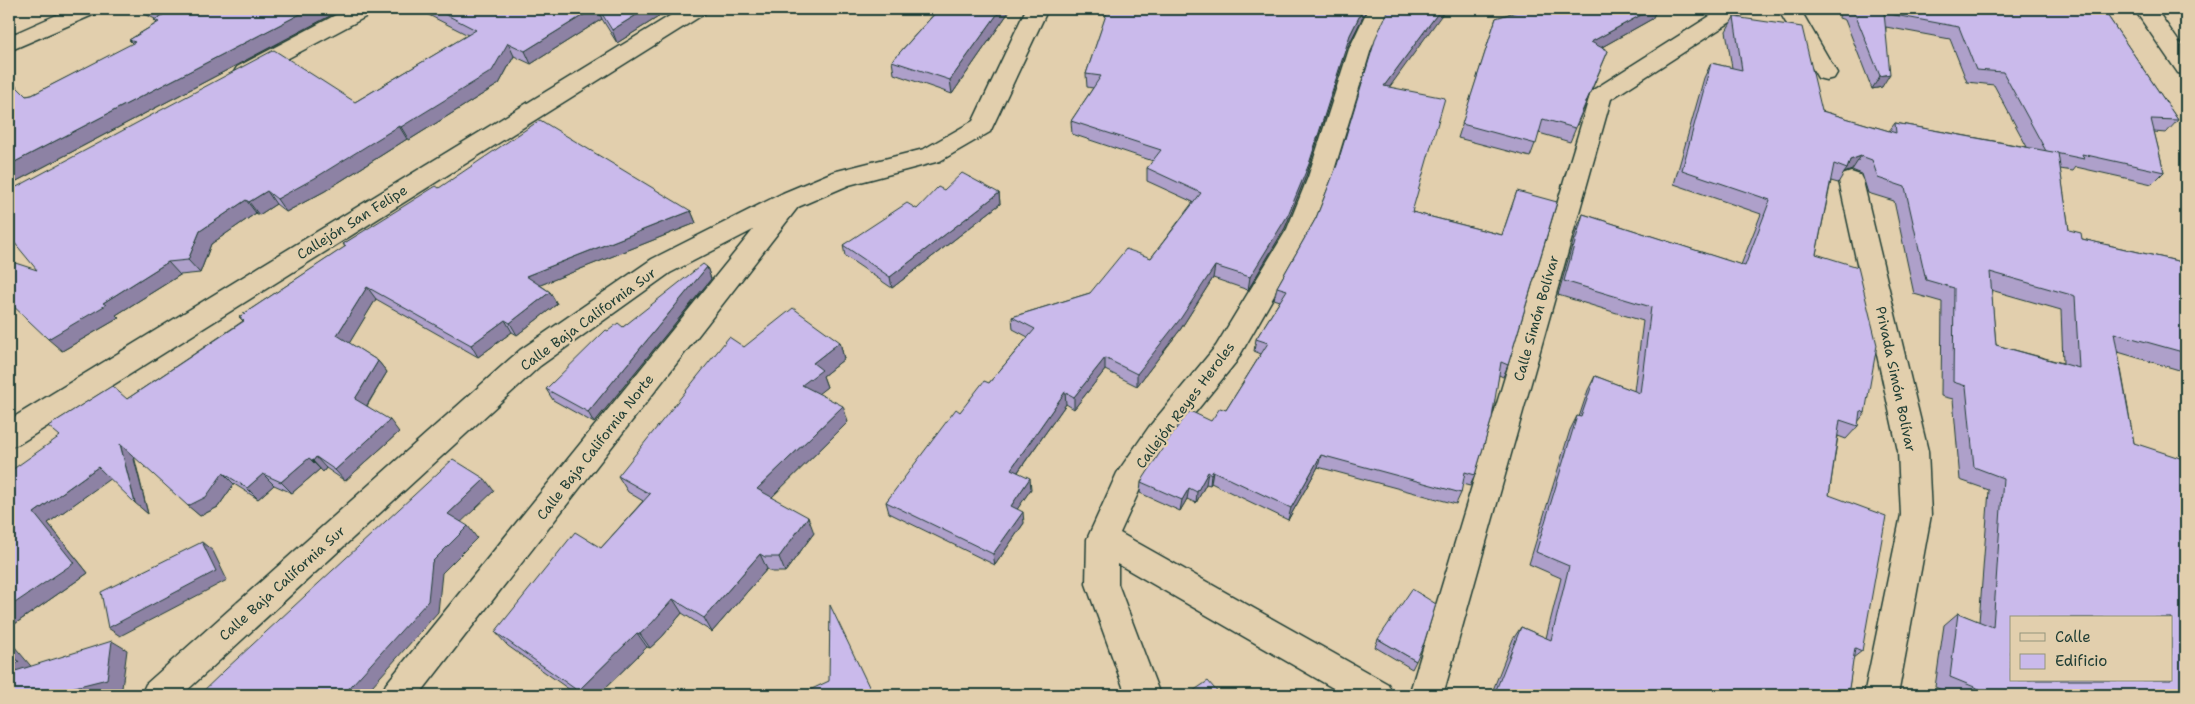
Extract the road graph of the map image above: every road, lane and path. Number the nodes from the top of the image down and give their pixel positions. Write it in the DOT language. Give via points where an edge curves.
graph roads {
  1 [pos="86,9"];
  2 [pos="363,9"];
  3 [pos="696,9"];
  4 [pos="1037,9"];
  5 [pos="1379,9"];
  6 [pos="1736,9"];
  7 [pos="1789,9"];
  8 [pos="2144,9"];
  9 [pos="9,44"];
  10 [pos="2186,68"];
  11 [pos="1826,73"];
  12 [pos="225,83"];
  13 [pos="1851,182"];
  14 [pos="792,199"];
  15 [pos="9,435"];
  16 [pos="1102,539"];
  17 [pos="158,695"];
  18 [pos="398,695"];
  19 [pos="1143,695"];
  20 [pos="1376,695"];
  21 [pos="1426,695"];
  22 [pos="1881,695"];
  1 -- 9 [label="street"];
  2 -- 12 [label="street"];
  3 -- 15 [label="street, Callejón San Felipe"];
  4 -- 14 [label="street, Calle Baja California Sur" via="982,126 932,155 842,178"];
  5 -- 16 [label="street, Callejón Reyes Heroles" via="1360,48 1320,177 1299,230 1226,354 1159,436 1128,482"];
  6 -- 21 [label="street, Calle Simón Bolívar" via="1601,95"];
  7 -- 11 [label="street"];
  8 -- 10 [label="street"];
  13 -- 22 [label="street, Privada Simón Bolívar" via="1913,451 1916,515"];
  14 -- 17 [label="street, Calle Baja California Sur" via="661,266 530,358"];
  14 -- 18 [label="street, Calle Baja California Norte"];
  16 -- 19 [label="street" via="1102,584"];
  16 -- 20 [label="street"];
}
